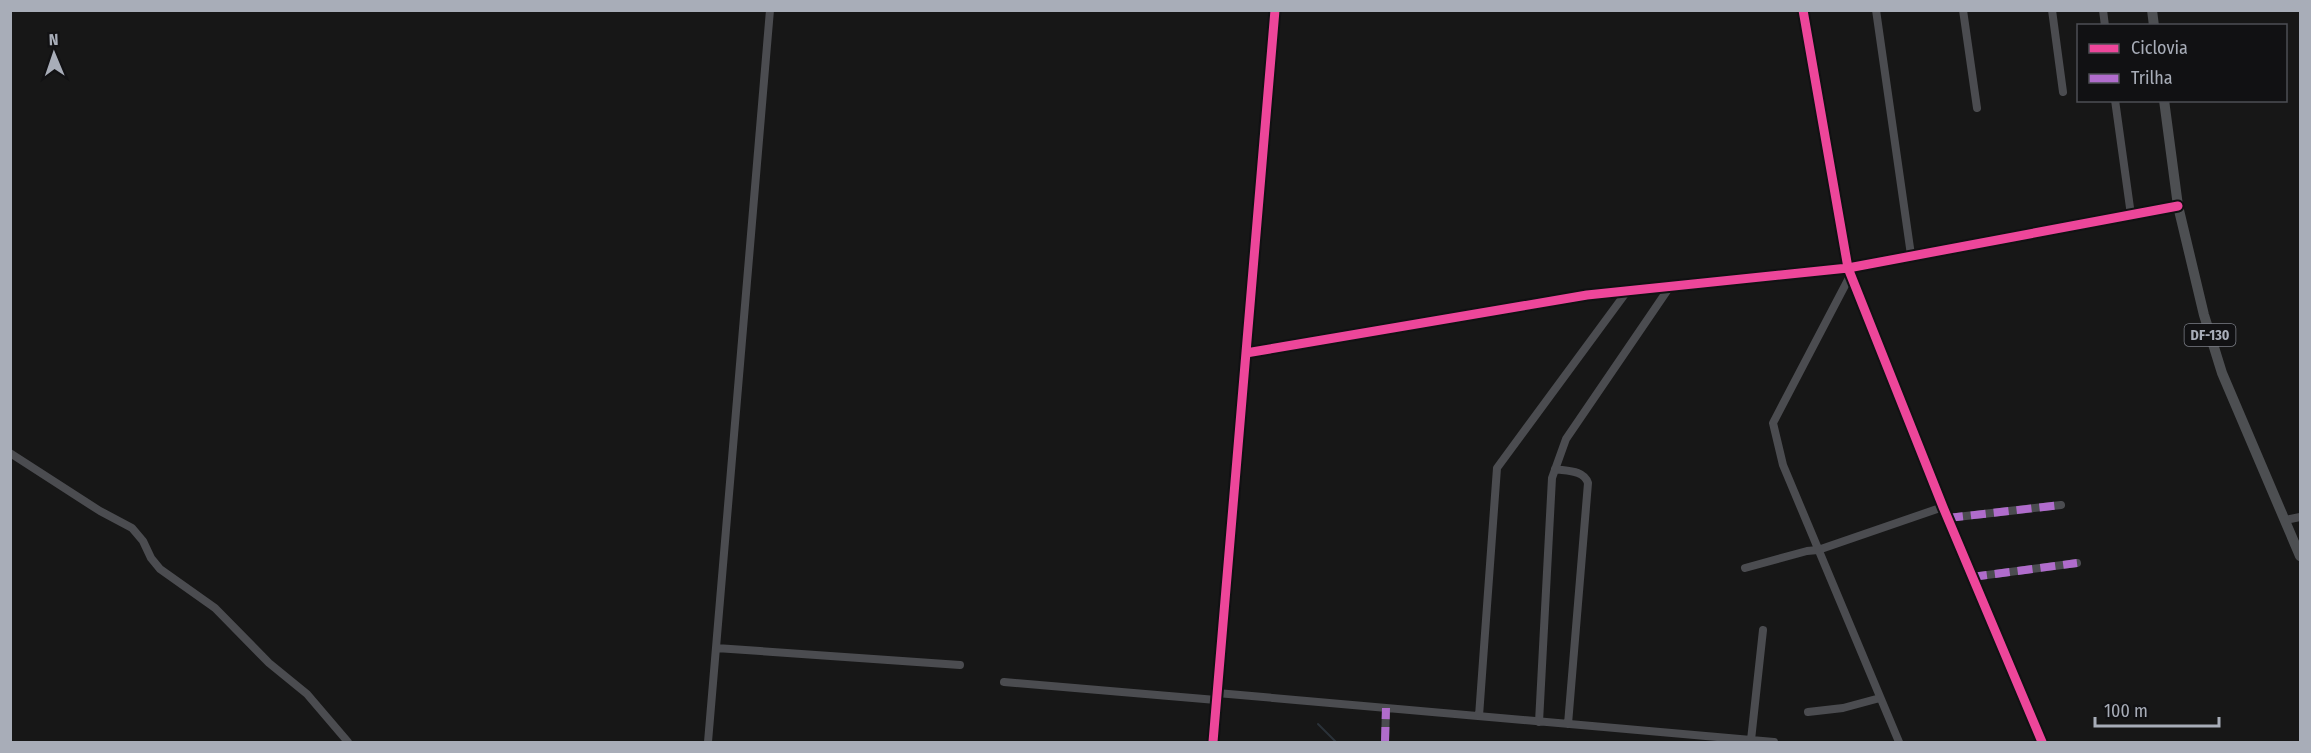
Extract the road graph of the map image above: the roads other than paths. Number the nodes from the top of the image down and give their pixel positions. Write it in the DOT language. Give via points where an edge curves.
graph roads {
  1 [pos="770,10"];
  2 [pos="1275,10"];
  3 [pos="1803,10"];
  4 [pos="1876,10"];
  5 [pos="1964,10"];
  6 [pos="2052,10"];
  7 [pos="2063,92"];
  8 [pos="2115,102"];
  9 [pos="2164,102"];
  10 [pos="1977,108"];
  11 [pos="2178,206"];
  12 [pos="2131,215"];
  13 [pos="1911,255"];
  14 [pos="1849,271"];
  15 [pos="1671,285"];
  16 [pos="1628,290"];
  17 [pos="1246,353"];
  18 [pos="10,453"];
  19 [pos="1555,469"];
  20 [pos="2061,505"];
  21 [pos="1943,507"];
  22 [pos="2301,517"];
  23 [pos="1948,518"];
  24 [pos="2285,520"];
  25 [pos="1818,550"];
  26 [pos="2301,556"];
  27 [pos="2077,563"];
  28 [pos="1745,568"];
  29 [pos="1972,577"];
  30 [pos="1763,630"];
  31 [pos="716,648"];
  32 [pos="960,664"];
  33 [pos="1004,682"];
  34 [pos="1217,696"];
  35 [pos="1880,698"];
  36 [pos="1386,708"];
  37 [pos="1808,712"];
  38 [pos="1479,716"];
  39 [pos="1539,722"];
  40 [pos="1568,724"];
  41 [pos="1689,739"];
  42 [pos="1751,741"];
  43 [pos="348,742"];
  44 [pos="708,742"];
  45 [pos="1214,742"];
  46 [pos="1385,742"];
  47 [pos="1774,742"];
  48 [pos="1899,742"];
  49 [pos="2042,742"];
  1 -- 31 [label="street"];
  2 -- 17 [label="street"];
  3 -- 14 [label="street"];
  4 -- 13 [label="street"];
  5 -- 10 [label="street"];
  6 -- 7 [label="street"];
  8 -- 12 [label="street"];
  9 -- 11 [label="main road, DF-130"];
  11 -- 12 [label="street"];
  11 -- 24 [label="main road, DF-130" via="2222,373"];
  12 -- 13 [label="street"];
  13 -- 14 [label="street"];
  14 -- 15 [label="street"];
  14 -- 21 [label="street"];
  14 -- 25 [label="street" via="1773,423 1783,465"];
  15 -- 16 [label="street"];
  15 -- 19 [label="street" via="1566,439"];
  16 -- 17 [label="street"];
  16 -- 38 [label="street" via="1497,468"];
  17 -- 34 [label="street"];
  18 -- 43 [label="street" via="132,528 160,569 214,608 269,663 307,694"];
  19 -- 39 [label="street"];
  19 -- 40 [label="street" via="1582,474 1588,483"];
  20 -- 23 [label="street"];
  21 -- 23 [label="street"];
  21 -- 25 [label="street"];
  22 -- 24 [label="street"];
  23 -- 29 [label="street"];
  24 -- 26 [label="main road, DF-130"];
  25 -- 28 [label="street"];
  25 -- 35 [label="street"];
  27 -- 29 [label="street"];
  29 -- 49 [label="street"];
  30 -- 42 [label="street"];
  31 -- 32 [label="street"];
  31 -- 44 [label="street"];
  33 -- 34 [label="street"];
  34 -- 36 [label="street"];
  34 -- 45 [label="street"];
  35 -- 37 [label="street"];
  35 -- 48 [label="street"];
  36 -- 38 [label="street"];
  36 -- 46 [label="street"];
  38 -- 39 [label="street"];
  39 -- 40 [label="street"];
  40 -- 41 [label="street"];
  41 -- 42 [label="street"];
  42 -- 47 [label="street"];
}
